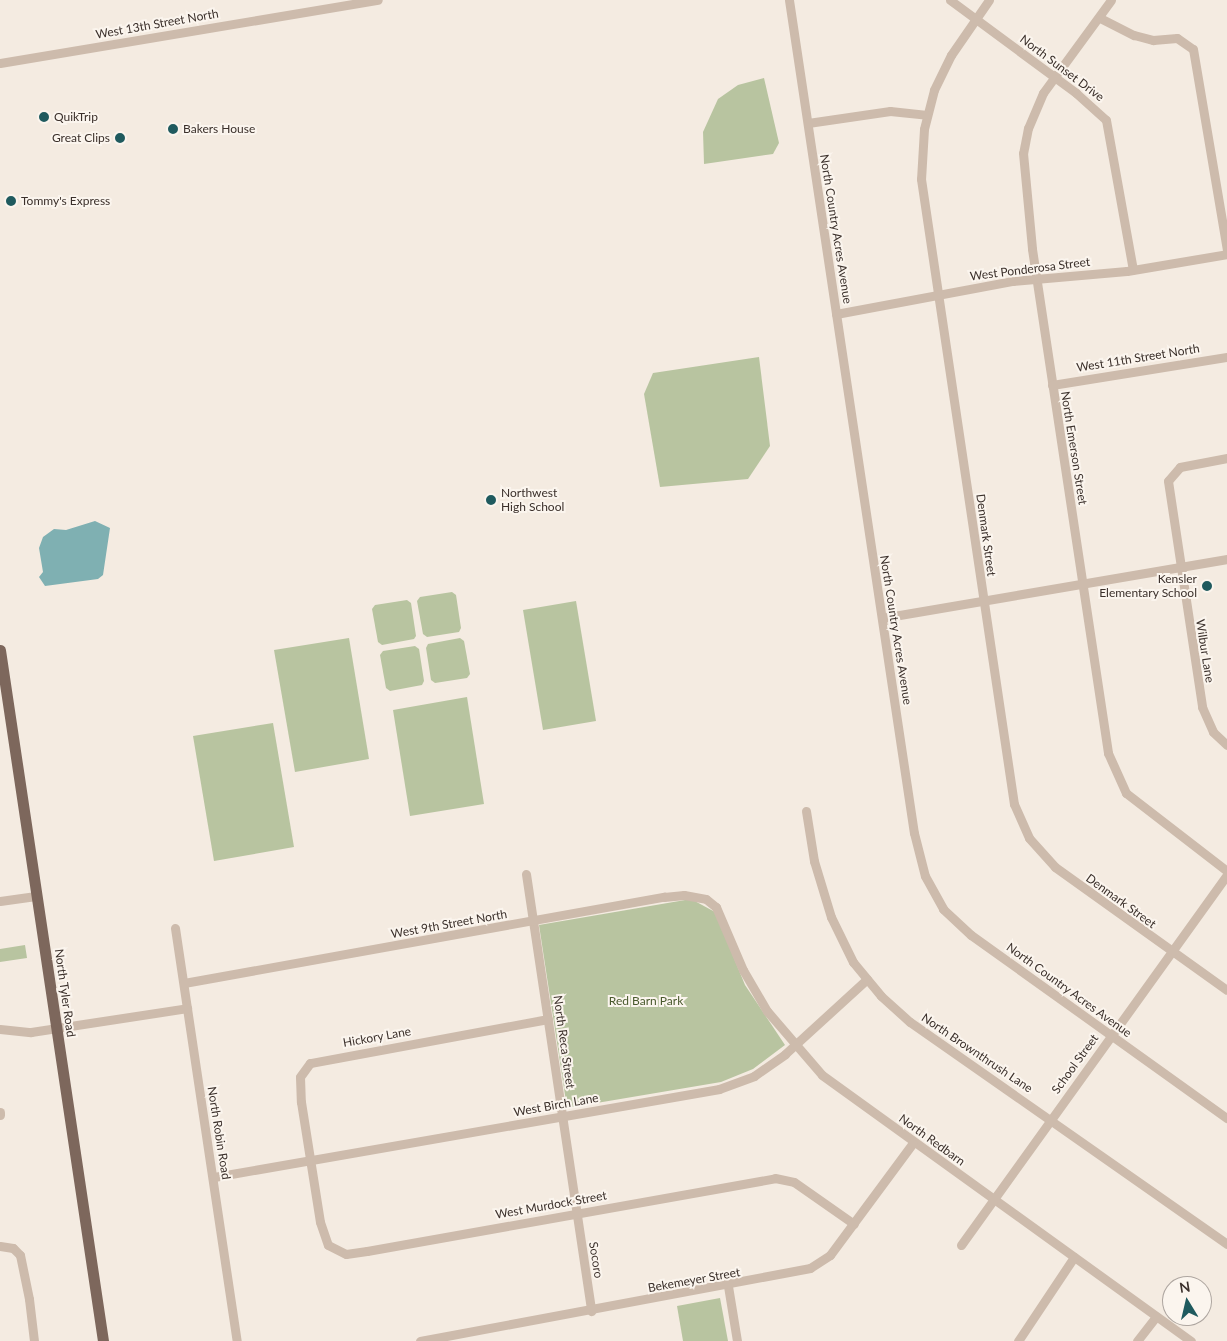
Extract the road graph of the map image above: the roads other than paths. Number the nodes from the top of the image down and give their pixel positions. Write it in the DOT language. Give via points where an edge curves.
graph roads {
  1 [pos="378,0"];
  2 [pos="789,0"];
  3 [pos="950,0"];
  4 [pos="989,0"];
  5 [pos="1111,0"];
  6 [pos="1100,18"];
  7 [pos="976,19"];
  8 [pos="0,63"];
  9 [pos="1054,77"];
  10 [pos="927,115"];
  11 [pos="808,123"];
  12 [pos="1227,250"];
  13 [pos="1227,254"];
  14 [pos="1133,270"];
  15 [pos="1036,278"];
  16 [pos="938,295"];
  17 [pos="836,314"];
  18 [pos="1227,357"];
  19 [pos="1052,385"];
  20 [pos="1227,458"];
  21 [pos="1227,559"];
  22 [pos="1180,567"];
  23 [pos="1082,584"];
  24 [pos="983,601"];
  25 [pos="882,618"];
  26 [pos="0,650"];
  27 [pos="1227,745"];
  28 [pos="806,811"];
  29 [pos="1227,871"];
  30 [pos="526,874"];
  31 [pos="1227,875"];
  32 [pos="36,896"];
  33 [pos="0,901"];
  34 [pos="716,907"];
  35 [pos="533,921"];
  36 [pos="175,928"];
  37 [pos="1172,952"];
  38 [pos="867,979"];
  39 [pos="184,984"];
  40 [pos="1227,990"];
  41 [pos="187,1008"];
  42 [pos="548,1019"];
  43 [pos="0,1029"];
  44 [pos="56,1029"];
  45 [pos="1111,1035"];
  46 [pos="794,1045"];
  47 [pos="562,1117"];
  48 [pos="1227,1118"];
  49 [pos="1050,1119"];
  50 [pos="913,1143"];
  51 [pos="308,1160"];
  52 [pos="214,1177"];
  53 [pos="993,1200"];
  54 [pos="577,1213"];
  55 [pos="854,1224"];
  56 [pos="1227,1244"];
  57 [pos="961,1245"];
  58 [pos="0,1246"];
  59 [pos="1074,1257"];
  60 [pos="728,1286"];
  61 [pos="591,1311"];
  62 [pos="1156,1316"];
  63 [pos="34,1341"];
  64 [pos="103,1341"];
  65 [pos="237,1341"];
  66 [pos="420,1341"];
  67 [pos="737,1341"];
  68 [pos="1018,1341"];
  69 [pos="1137,1341"];
  70 [pos="1191,1341"];
  1 -- 8 [label="street, West 13th Street North"];
  2 -- 11 [label="street, North Country Acres Avenue"];
  3 -- 7 [label="street, North Sunset Drive"];
  4 -- 7 [label="street, Denmark Street"];
  5 -- 6 [label="street, North Emerson Street"];
  6 -- 9 [label="street, North Emerson Street"];
  6 -- 12 [label="street" via="1134,35 1153,40 1177,38 1193,49"];
  7 -- 9 [label="street, North Sunset Drive"];
  7 -- 10 [label="street, Denmark Street" via="942,72"];
  9 -- 14 [label="street, North Sunset Drive" via="1097,109 1106,120"];
  9 -- 15 [label="street, North Emerson Street" via="1034,111 1023,153"];
  10 -- 11 [label="street" via="890,112"];
  10 -- 16 [label="street, Denmark Street" via="921,179"];
  11 -- 17 [label="street, North Country Acres Avenue"];
  13 -- 14 [label="street, West Ponderosa Street"];
  14 -- 15 [label="street, West Ponderosa Street"];
  15 -- 16 [label="street, West Ponderosa Street"];
  15 -- 19 [label="street, North Emerson Street"];
  16 -- 17 [label="street, West Ponderosa Street"];
  16 -- 24 [label="street, Denmark Street"];
  17 -- 25 [label="street, North Country Acres Avenue"];
  18 -- 19 [label="street, West 11th Street North"];
  19 -- 23 [label="street, North Emerson Street"];
  20 -- 22 [label="street, Wilbur Lane" via="1180,467 1168,481"];
  21 -- 22 [label="street"];
  22 -- 23 [label="street"];
  22 -- 27 [label="street, Wilbur Lane" via="1202,707 1213,732"];
  23 -- 24 [label="street"];
  23 -- 29 [label="street, North Emerson Street" via="1108,753 1119,782 1140,806"];
  24 -- 25 [label="street"];
  24 -- 37 [label="street, Denmark Street" via="1014,804 1029,838 1055,867"];
  25 -- 45 [label="street, North Country Acres Avenue" via="914,833 934,893 953,920 971,935"];
  26 -- 32 [label="main road, North Tyler Road"];
  28 -- 38 [label="street, North Brownthrush Lane" via="814,861 831,917 853,962"];
  30 -- 35 [label="street, North Reca Street"];
  31 -- 37 [label="street, School Street"];
  32 -- 33 [label="street"];
  32 -- 44 [label="main road, North Tyler Road"];
  34 -- 35 [label="street, West 9th Street North" via="706,899 684,895"];
  34 -- 46 [label="street, North Redbarn" via="754,992"];
  35 -- 39 [label="street, West 9th Street North"];
  35 -- 42 [label="street, North Reca Street"];
  36 -- 39 [label="street, North Robin Road"];
  37 -- 40 [label="street, Denmark Street"];
  37 -- 45 [label="street, School Street"];
  38 -- 46 [label="street, West Birch Lane"];
  38 -- 49 [label="street, North Brownthrush Lane" via="880,996 910,1022"];
  39 -- 41 [label="street, North Robin Road"];
  41 -- 44 [label="street"];
  41 -- 52 [label="street, North Robin Road"];
  42 -- 47 [label="street, North Reca Street"];
  42 -- 51 [label="street, Hickory Lane" via="310,1063 300,1076 299,1085"];
  43 -- 44 [label="street" via="31,1032"];
  44 -- 64 [label="main road, North Tyler Road"];
  45 -- 48 [label="street, North Country Acres Avenue"];
  45 -- 49 [label="street, School Street"];
  46 -- 47 [label="street, West Birch Lane" via="754,1076 719,1089"];
  46 -- 50 [label="street, North Redbarn" via="822,1075"];
  47 -- 51 [label="street, West Birch Lane"];
  47 -- 54 [label="street, North Reca Street"];
  49 -- 53 [label="street, School Street"];
  49 -- 56 [label="street, North Brownthrush Lane"];
  50 -- 53 [label="street, North Redbarn"];
  50 -- 55 [label="street, Bekemeyer Street"];
  51 -- 52 [label="street, West Birch Lane"];
  51 -- 54 [label="street, West Murdock Street" via="324,1238 336,1250 346,1254"];
  52 -- 65 [label="street, North Robin Road"];
  53 -- 57 [label="street, School Street"];
  53 -- 59 [label="street, North Redbarn"];
  54 -- 55 [label="street, West Murdock Street" via="784,1178"];
  54 -- 61 [label="street, Socoro"];
  55 -- 60 [label="street, Bekemeyer Street" via="830,1255 810,1268"];
  58 -- 63 [label="street" via="13,1248 20,1255"];
  59 -- 62 [label="street, North Redbarn"];
  59 -- 68 [label="street"];
  60 -- 61 [label="street, Bekemeyer Street"];
  60 -- 67 [label="street"];
  61 -- 66 [label="street, Bekemeyer Street"];
  62 -- 69 [label="street"];
  62 -- 70 [label="street, North Redbarn"];
}
